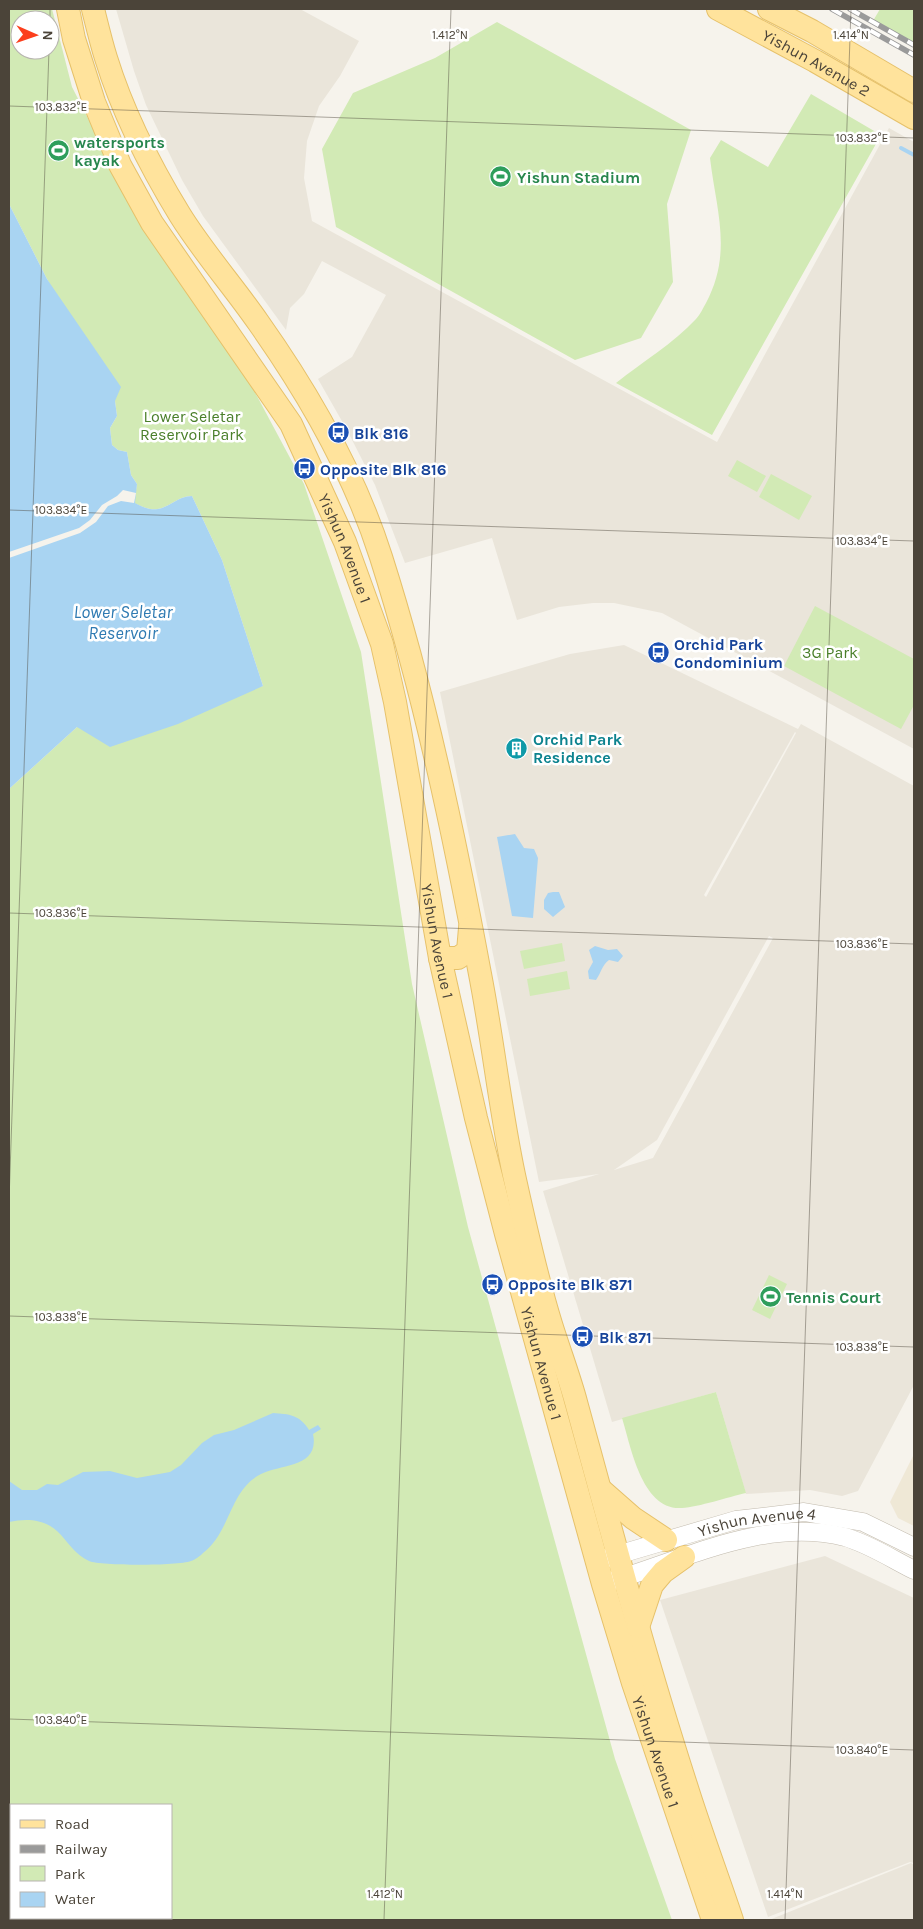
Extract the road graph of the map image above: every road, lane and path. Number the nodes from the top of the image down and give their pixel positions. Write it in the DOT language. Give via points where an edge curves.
graph roads {
  1 [pos="68,9"];
  2 [pos="93,9"];
  3 [pos="718,9"];
  4 [pos="769,9"];
  5 [pos="914,91"];
  6 [pos="914,118"];
  7 [pos="470,925"];
  8 [pos="440,958"];
  9 [pos="481,975"];
  10 [pos="451,1007"];
  11 [pos="600,1489"];
  12 [pos="666,1540"];
  13 [pos="914,1547"];
  14 [pos="684,1557"];
  15 [pos="607,1558"];
  16 [pos="914,1570"];
  17 [pos="613,1581"];
  18 [pos="638,1627"];
  19 [pos="713,1920"];
  20 [pos="732,1920"];
  1 -- 8 [label="main road, Yishun Avenue 1" via="94,102 120,165 152,223 291,424 345,542 388,668"];
  2 -- 7 [label="main road, Yishun Avenue 1" via="106,59 132,127 151,164 183,219 300,382 372,528 420,696"];
  3 -- 6 [label="main road, Yishun Avenue 2"];
  4 -- 5 [label="main road, Yishun Avenue 2"];
  7 -- 8 [label="main road" via="468,951 458,958"];
  7 -- 9 [label="main road, Yishun Avenue 1"];
  8 -- 10 [label="main road, Yishun Avenue 1"];
  9 -- 10 [label="main road" via="466,973 453,984"];
  9 -- 11 [label="main road, Yishun Avenue 1" via="526,1231"];
  10 -- 15 [label="main road, Yishun Avenue 1" via="503,1225"];
  11 -- 12 [label="main road" via="633,1518"];
  11 -- 15 [label="main road, Yishun Avenue 1"];
  12 -- 13 [label="street, Yishun Avenue 4" via="736,1520 804,1512 863,1522"];
  12 -- 15 [label="street, Yishun Avenue 4"];
  14 -- 16 [label="street, Yishun Avenue 4" via="770,1534 814,1532 856,1541"];
  14 -- 17 [label="street, Yishun Avenue 4"];
  14 -- 18 [label="main road" via="663,1572 652,1585"];
  15 -- 17 [label="main road, Yishun Avenue 1"];
  17 -- 18 [label="main road, Yishun Avenue 1"];
  17 -- 19 [label="main road, Yishun Avenue 1" via="633,1683"];
  18 -- 20 [label="main road, Yishun Avenue 1" via="686,1788"];
}
